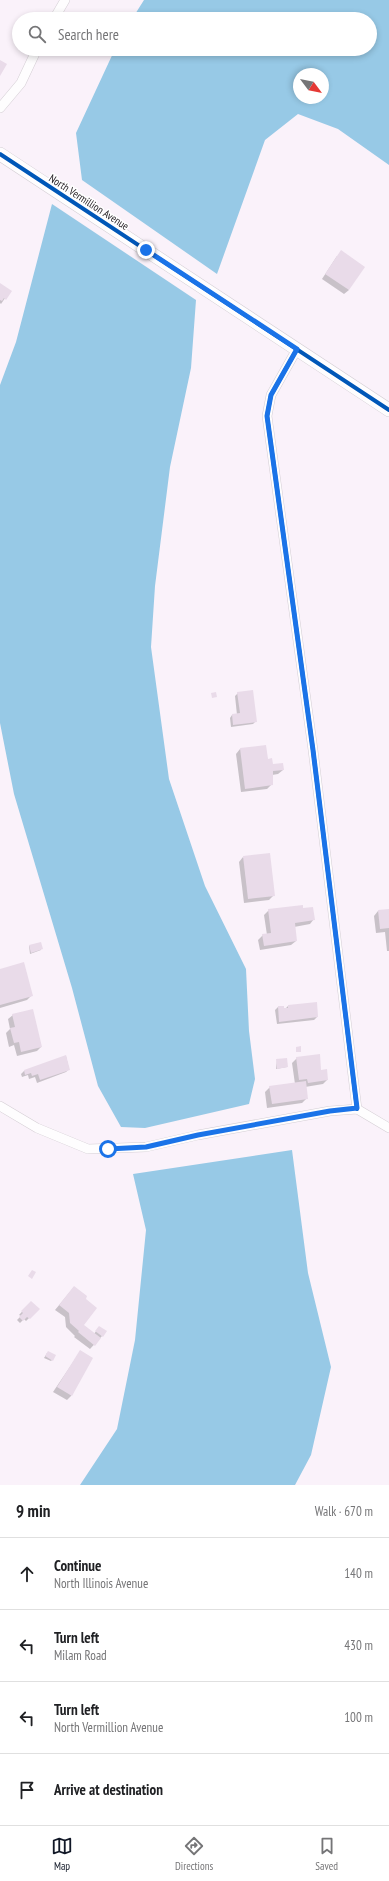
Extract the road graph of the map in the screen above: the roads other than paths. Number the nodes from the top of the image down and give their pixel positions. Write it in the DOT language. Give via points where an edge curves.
graph roads {
  1 [pos="65,0"];
  2 [pos="58,12"];
  3 [pos="34,56"];
  4 [pos="0,108"];
  5 [pos="0,154"];
  6 [pos="297,349"];
  7 [pos="389,410"];
  8 [pos="0,1106"];
  9 [pos="357,1108"];
  10 [pos="389,1128"];
  1 -- 2 [label="street"];
  3 -- 4 [label="street" via="21,83"];
  5 -- 6 [label="street, North Vermillion Avenue"];
  6 -- 7 [label="street, North Vermillion Avenue"];
  6 -- 9 [label="street" via="271,395 267,416 313,750"];
  8 -- 9 [label="street" via="37,1128 88,1149 146,1147 236,1128"];
  9 -- 10 [label="street"];
}
